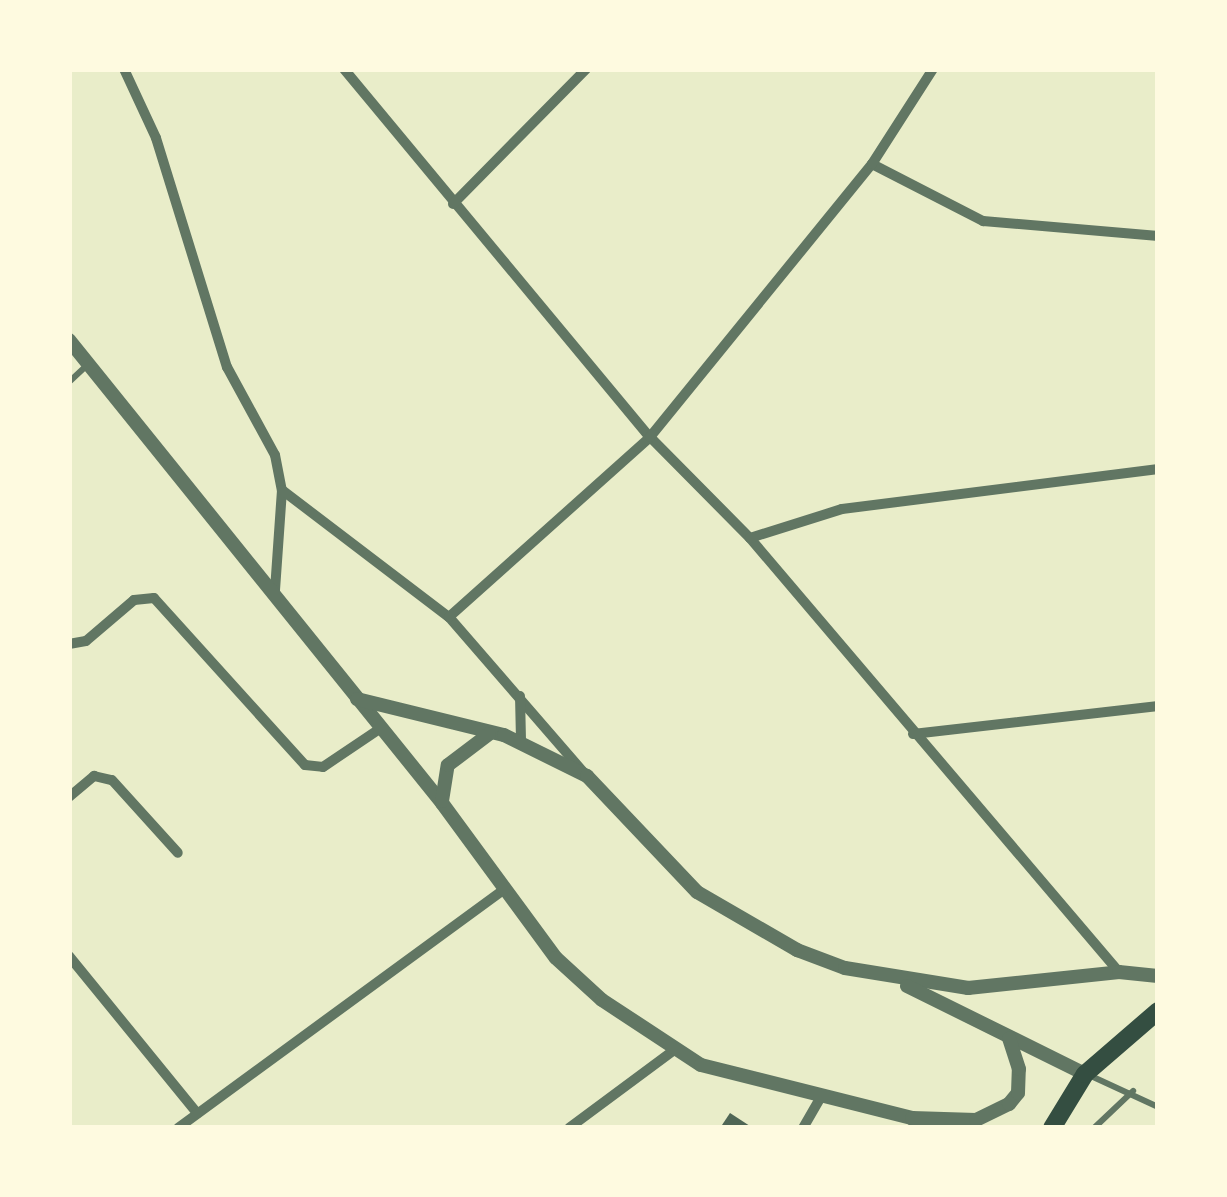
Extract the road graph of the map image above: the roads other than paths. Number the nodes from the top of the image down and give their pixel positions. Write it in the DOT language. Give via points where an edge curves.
graph roads {
  1 [pos="344,69"];
  2 [pos="586,69"];
  3 [pos="933,69"];
  4 [pos="129,72"];
  5 [pos="872,164"];
  6 [pos="453,204"];
  7 [pos="1158,236"];
  8 [pos="69,340"];
  9 [pos="90,362"];
  10 [pos="69,382"];
  11 [pos="650,437"];
  12 [pos="1158,469"];
  13 [pos="281,490"];
  14 [pos="750,538"];
  15 [pos="275,591"];
  16 [pos="449,617"];
  17 [pos="69,644"];
  18 [pos="519,692"];
  19 [pos="357,699"];
  20 [pos="1158,706"];
  21 [pos="381,728"];
  22 [pos="489,734"];
  23 [pos="913,734"];
  24 [pos="521,741"];
  25 [pos="587,776"];
  26 [pos="69,797"];
  27 [pos="442,802"];
  28 [pos="178,853"];
  29 [pos="502,890"];
  30 [pos="69,956"];
  31 [pos="1119,972"];
  32 [pos="1158,976"];
  33 [pos="900,982"];
  34 [pos="1158,1010"];
  35 [pos="1010,1039"];
  36 [pos="674,1050"];
  37 [pos="1085,1073"];
  38 [pos="1132,1091"];
  39 [pos="820,1098"];
  40 [pos="1158,1107"];
  41 [pos="197,1112"];
  42 [pos="916,1123"];
  43 [pos="178,1128"];
  44 [pos="569,1128"];
  45 [pos="802,1128"];
  46 [pos="1052,1128"];
  47 [pos="1094,1128"];
  1 -- 6 [label="street"];
  2 -- 6 [label="street"];
  3 -- 5 [label="street"];
  4 -- 13 [label="street" via="227,367 275,455"];
  5 -- 7 [label="street" via="982,221"];
  5 -- 11 [label="street"];
  6 -- 11 [label="street"];
  8 -- 9 [label="street"];
  9 -- 10 [label="lane"];
  9 -- 15 [label="street"];
  11 -- 14 [label="street"];
  11 -- 16 [label="street"];
  12 -- 14 [label="street" via="842,509"];
  13 -- 15 [label="street"];
  13 -- 16 [label="street"];
  14 -- 23 [label="street"];
  15 -- 19 [label="street"];
  16 -- 18 [label="street"];
  17 -- 21 [label="street" via="86,641 134,600 154,598 298,761 322,766"];
  18 -- 24 [label="street"];
  18 -- 25 [label="street"];
  19 -- 21 [label="street"];
  19 -- 22 [label="street"];
  20 -- 23 [label="street"];
  21 -- 27 [label="street"];
  22 -- 24 [label="street"];
  22 -- 27 [label="street" via="448,765"];
  23 -- 31 [label="street"];
  24 -- 25 [label="street"];
  25 -- 33 [label="street" via="697,892 796,950"];
  26 -- 28 [label="street" via="94,776 112,780"];
  27 -- 29 [label="street"];
  29 -- 36 [label="street" via="556,958 629,1023"];
  29 -- 41 [label="street"];
  30 -- 41 [label="street"];
  31 -- 32 [label="street"];
  31 -- 33 [label="street" via="968,988"];
  33 -- 35 [label="street"];
  34 -- 37 [label="main road"];
  35 -- 37 [label="street"];
  35 -- 42 [label="street" via="1019,1069 1009,1104 976,1120"];
  36 -- 39 [label="street" via="750,1083"];
  36 -- 44 [label="street"];
  37 -- 38 [label="lane"];
  37 -- 46 [label="main road"];
  38 -- 40 [label="lane"];
  38 -- 47 [label="lane"];
  39 -- 42 [label="street"];
  39 -- 45 [label="street"];
  41 -- 43 [label="street"];
}
